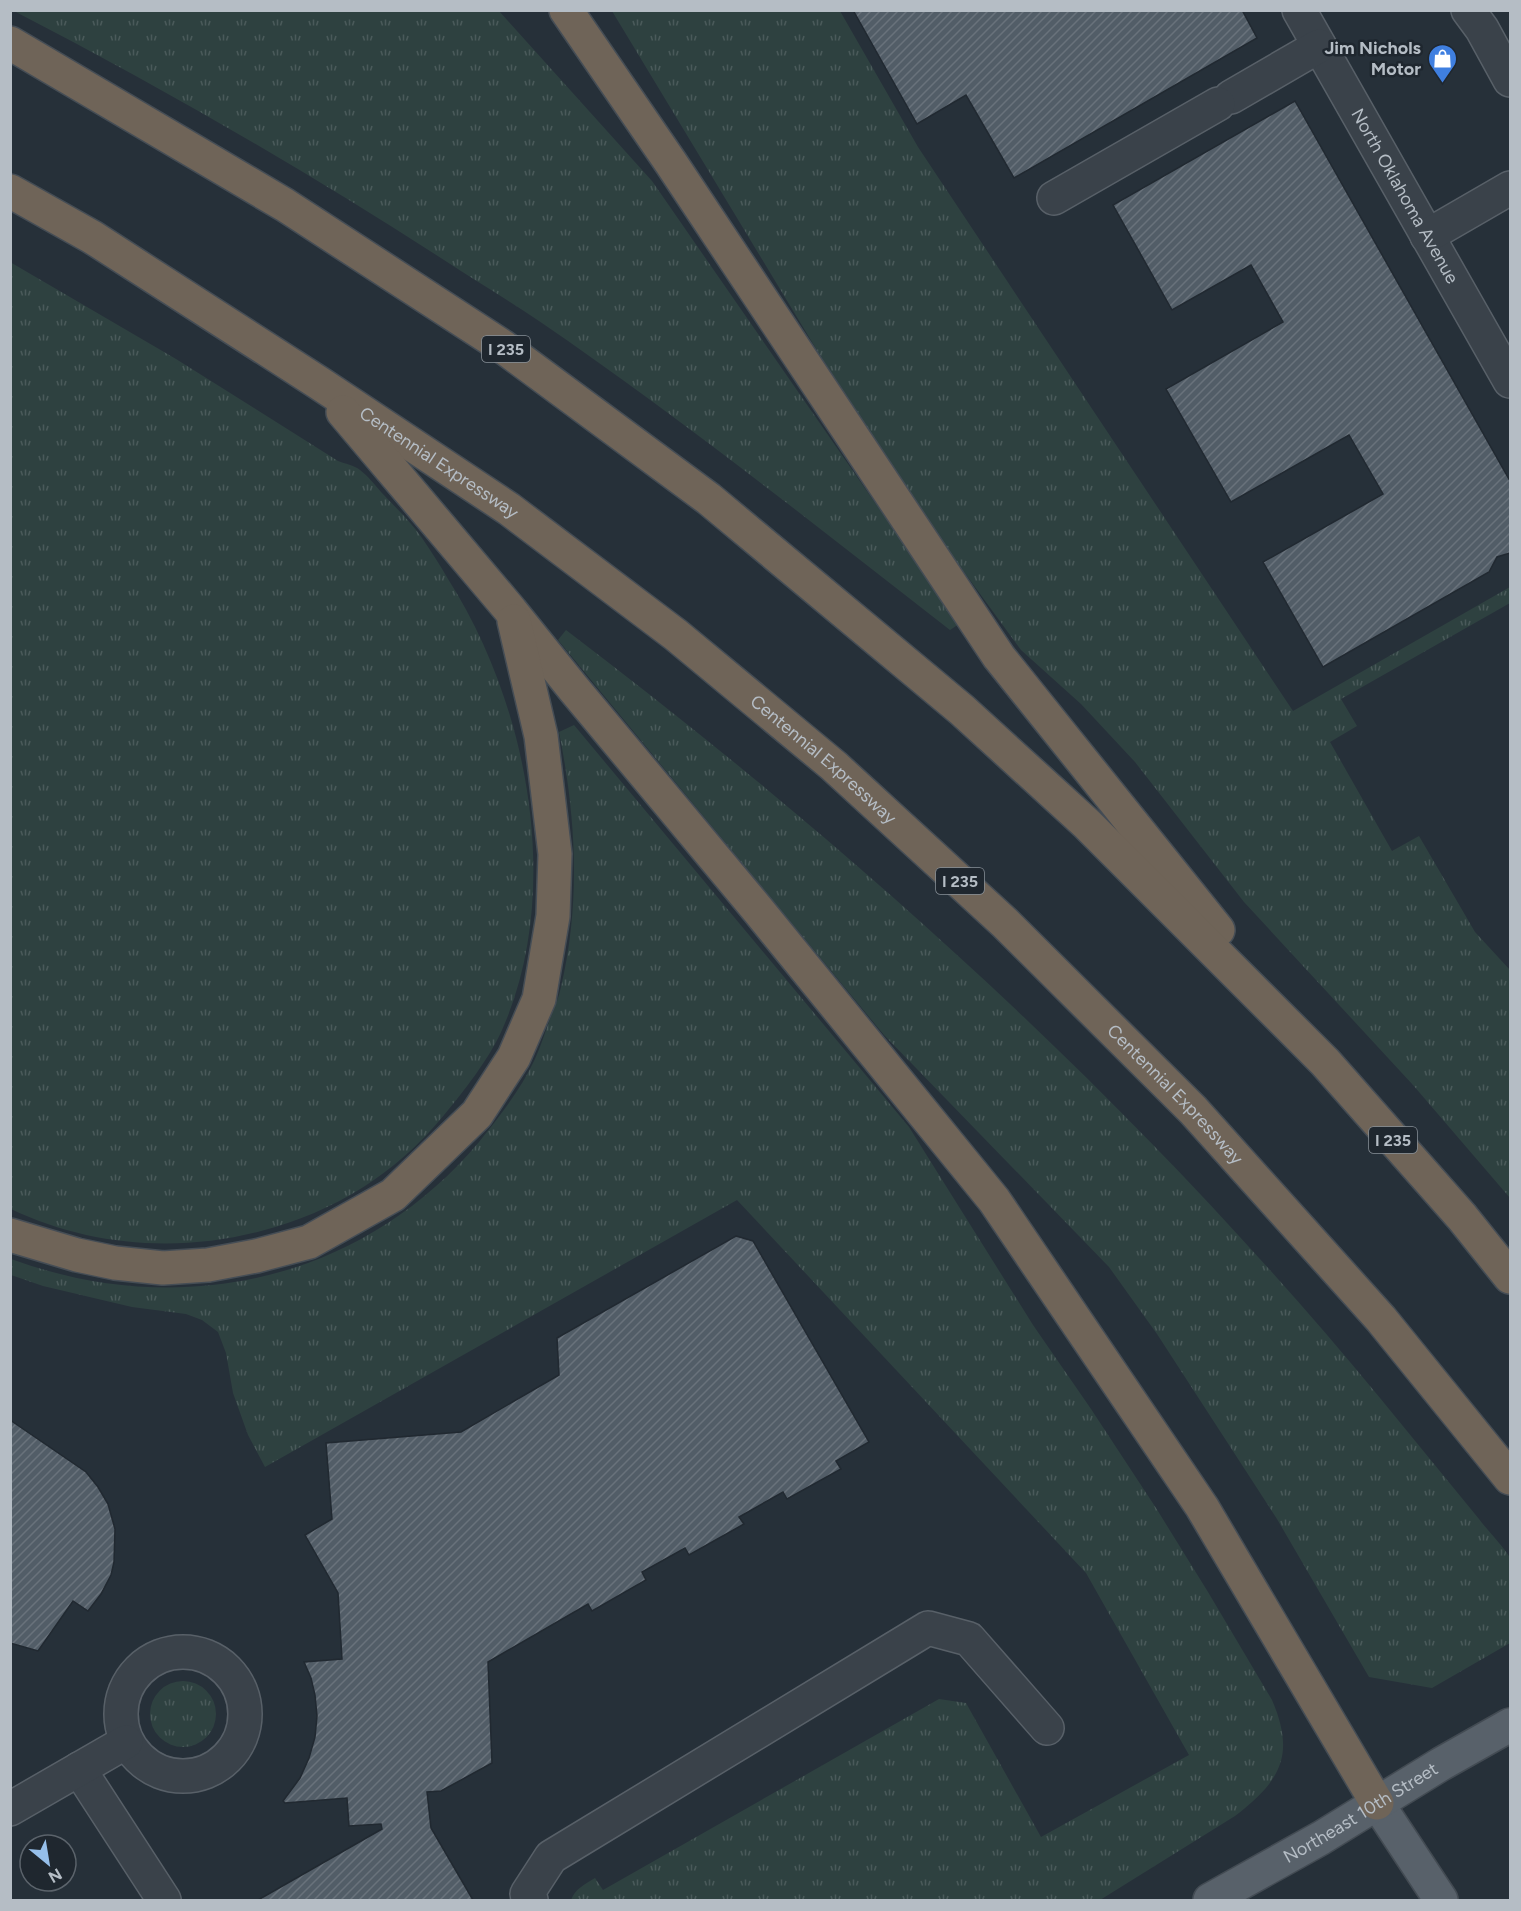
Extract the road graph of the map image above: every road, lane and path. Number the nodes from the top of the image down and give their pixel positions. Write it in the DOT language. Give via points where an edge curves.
graph roads {
  1 [pos="566,10"];
  2 [pos="1299,10"];
  3 [pos="1468,10"];
  4 [pos="10,43"];
  5 [pos="1319,46"];
  6 [pos="1510,80"];
  7 [pos="1510,188"];
  8 [pos="10,191"];
  9 [pos="1054,198"];
  10 [pos="1427,236"];
  11 [pos="1510,381"];
  12 [pos="319,383"];
  13 [pos="512,611"];
  14 [pos="1325,1062"];
  15 [pos="10,1235"];
  16 [pos="1510,1277"];
  17 [pos="1510,1478"];
  18 [pos="1047,1728"];
  19 [pos="1501,1730"];
  20 [pos="126,1742"];
  21 [pos="79,1769"];
  22 [pos="1377,1803"];
  23 [pos="10,1809"];
  24 [pos="164,1900"];
  25 [pos="531,1900"];
  26 [pos="1210,1900"];
  27 [pos="1441,1900"];
  1 -- 14 [label="highway" via="999,657"];
  2 -- 5 [label="street, North Oklahoma Avenue"];
  3 -- 6 [label="street"];
  4 -- 14 [label="highway, I 235" via="285,205 502,346 709,499 962,710 1087,824"];
  5 -- 9 [label="street"];
  5 -- 10 [label="street, North Oklahoma Avenue"];
  7 -- 10 [label="street"];
  8 -- 12 [label="highway, Centennial Expressway / I 235" via="92,237"];
  10 -- 11 [label="street, North Oklahoma Avenue"];
  12 -- 13 [label="highway"];
  12 -- 17 [label="highway, Centennial Expressway / I 235" via="509,509 676,635 834,766 1005,922 1193,1110 1381,1319"];
  13 -- 15 [label="highway" via="541,736 555,854 553,916 539,999 514,1057 477,1114 393,1195 309,1242 256,1256 163,1268 77,1255"];
  13 -- 22 [label="highway" via="994,1200 1202,1507"];
  14 -- 16 [label="highway, I 235"];
  18 -- 25 [label="street" via="969,1639 928,1628 551,1857 527,1894"];
  19 -- 22 [label="main road, Northeast 10th Street"];
  20 -- 21 [label="street"];
  21 -- 23 [label="street"];
  21 -- 24 [label="street"];
  22 -- 26 [label="main road, Northeast 10th Street"];
  22 -- 27 [label="main road"];
}
